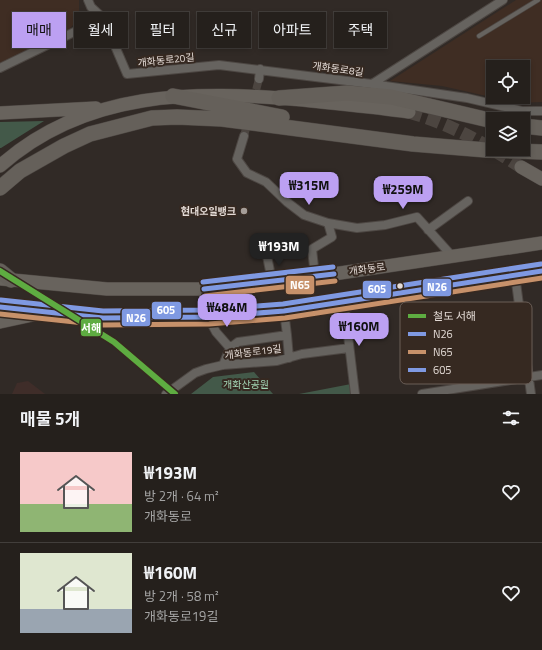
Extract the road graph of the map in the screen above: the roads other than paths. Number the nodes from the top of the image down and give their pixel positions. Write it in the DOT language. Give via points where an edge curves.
graph roads {
  1 [pos="88,0"];
  2 [pos="503,0"];
  3 [pos="538,0"];
  4 [pos="97,12"];
  5 [pos="74,32"];
  6 [pos="479,36"];
  7 [pos="116,48"];
  8 [pos="219,65"];
  9 [pos="0,68"];
  10 [pos="260,69"];
  11 [pos="259,79"];
  12 [pos="372,84"];
  13 [pos="173,96"];
  14 [pos="279,98"];
  15 [pos="106,108"];
  16 [pos="542,111"];
  17 [pos="409,112"];
  18 [pos="0,113"];
  19 [pos="486,119"];
  20 [pos="530,127"];
  21 [pos="542,128"];
  22 [pos="244,136"];
  23 [pos="486,141"];
  24 [pos="530,142"];
  25 [pos="542,142"];
  26 [pos="542,152"];
  27 [pos="8,165"];
  28 [pos="521,167"];
  29 [pos="542,179"];
  30 [pos="0,188"];
  31 [pos="0,199"];
  32 [pos="468,201"];
  33 [pos="328,224"];
  34 [pos="428,230"];
  35 [pos="542,243"];
  36 [pos="267,256"];
  37 [pos="452,256"];
  38 [pos="542,271"];
  39 [pos="515,275"];
  40 [pos="315,276"];
  41 [pos="4,277"];
  42 [pos="272,281"];
  43 [pos="344,302"];
  44 [pos="519,302"];
  45 [pos="0,307"];
  46 [pos="284,311"];
  47 [pos="47,312"];
  48 [pos="208,317"];
  49 [pos="0,322"];
  50 [pos="287,335"];
  51 [pos="230,348"];
  52 [pos="349,348"];
  53 [pos="289,358"];
  54 [pos="223,365"];
  55 [pos="542,375"];
  56 [pos="532,377"];
  57 [pos="486,384"];
  58 [pos="530,384"];
  59 [pos="166,394"];
  60 [pos="355,394"];
  61 [pos="422,394"];
  62 [pos="531,394"];
  1 -- 4 [label="street, 개화동로20길"];
  2 -- 12 [label="street, 개화동로8길"];
  3 -- 6 [label="lane"];
  5 -- 9 [label="street"];
  7 -- 8 [label="street, 개화동로20길" via="127,74"];
  8 -- 10 [label="street, 개화동로8길"];
  10 -- 11 [label="street"];
  10 -- 12 [label="street, 개화동로8길"];
  12 -- 16 [label="street" via="467,98 522,111"];
  13 -- 14 [label="main road" via="238,95"];
  13 -- 15 [label="main road" via="137,100"];
  13 -- 23 [label="highway" via="278,116 423,136"];
  14 -- 17 [label="main road"];
  14 -- 19 [label="highway" via="347,93 391,97"];
  15 -- 18 [label="main road"];
  15 -- 27 [label="main road" via="40,136"];
  20 -- 21 [label="highway"];
  22 -- 33 [label="street" via="237,159 247,173 266,182 304,215"];
  24 -- 25 [label="highway"];
  26 -- 27 [label="highway" via="413,144 222,119 178,117 152,118 90,134 64,146"];
  27 -- 30 [label="highway"];
  27 -- 31 [label="highway"];
  28 -- 29 [label="main road"];
  32 -- 34 [label="street"];
  33 -- 34 [label="street" via="357,228 385,225 417,217"];
  33 -- 40 [label="street" via="332,238 312,249"];
  34 -- 37 [label="street"];
  35 -- 37 [label="main road, 개화동로"];
  36 -- 42 [label="street"];
  37 -- 40 [label="main road, 개화동로"];
  38 -- 39 [label="main road"];
  39 -- 43 [label="main road"];
  39 -- 44 [label="street"];
  40 -- 42 [label="main road, 개화동로"];
  41 -- 42 [label="main road, 개화동로" via="107,290 207,289"];
  43 -- 46 [label="main road"];
  43 -- 52 [label="street"];
  45 -- 47 [label="main road"];
  46 -- 48 [label="main road"];
  46 -- 50 [label="street"];
  47 -- 48 [label="main road" via="103,318"];
  47 -- 49 [label="main road"];
  48 -- 51 [label="street" via="216,332"];
  50 -- 51 [label="street" via="238,342"];
  50 -- 53 [label="street"];
  51 -- 54 [label="street"];
  52 -- 53 [label="street, 개화동로19길"];
  52 -- 60 [label="street"];
  53 -- 54 [label="street, 개화동로19길"];
  54 -- 59 [label="street, 개화동로19길" via="195,373"];
  55 -- 56 [label="street"];
  57 -- 61 [label="street"];
  58 -- 62 [label="street"];
}
